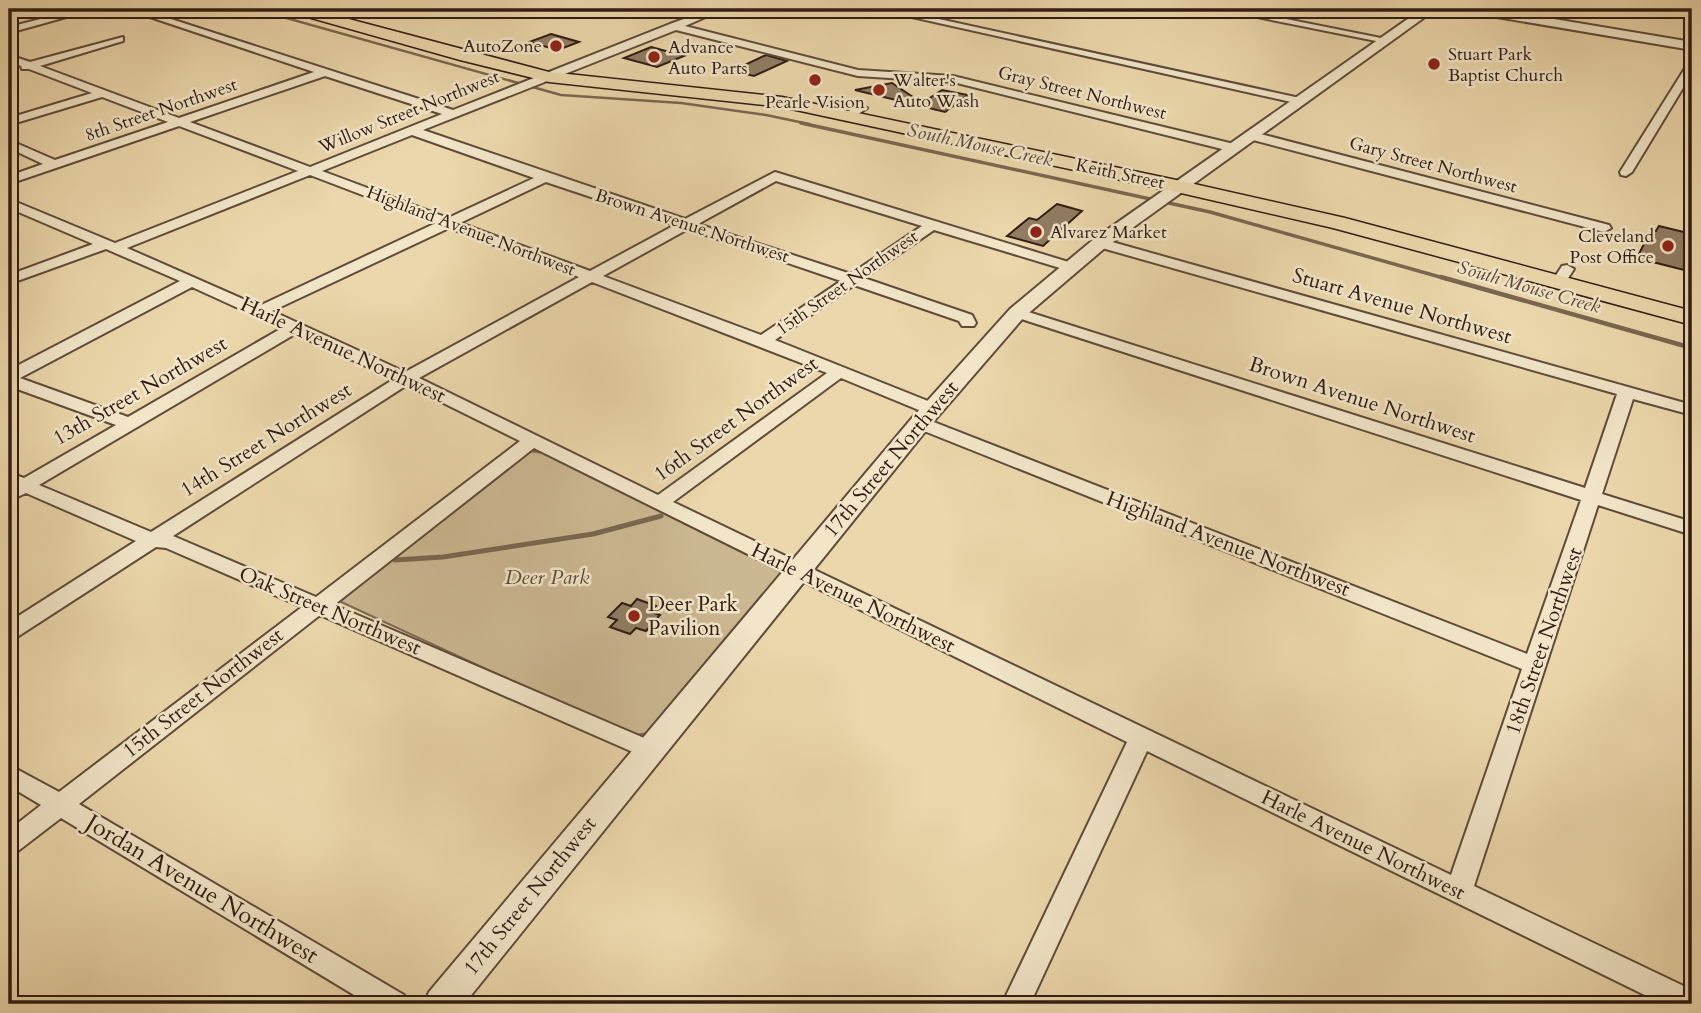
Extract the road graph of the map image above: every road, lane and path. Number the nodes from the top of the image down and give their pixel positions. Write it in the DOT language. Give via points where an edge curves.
graph roads {
  1 [pos="90,9"];
  2 [pos="131,9"];
  3 [pos="295,9"];
  4 [pos="719,9"];
  5 [pos="881,9"];
  6 [pos="1222,9"];
  7 [pos="1430,9"];
  8 [pos="1473,9"];
  9 [pos="322,11"];
  10 [pos="674,26"];
  11 [pos="9,30"];
  12 [pos="119,39"];
  13 [pos="1386,40"];
  14 [pos="1692,46"];
  15 [pos="9,58"];
  16 [pos="1692,65"];
  17 [pos="30,66"];
  18 [pos="9,72"];
  19 [pos="325,72"];
  20 [pos="558,74"];
  21 [pos="103,93"];
  22 [pos="1300,101"];
  23 [pos="453,114"];
  24 [pos="9,122"];
  25 [pos="180,122"];
  26 [pos="413,131"];
  27 [pos="1253,136"];
  28 [pos="9,144"];
  29 [pos="1234,148"];
  30 [pos="55,165"];
  31 [pos="313,171"];
  32 [pos="1626,172"];
  33 [pos="544,178"];
  34 [pos="9,180"];
  35 [pos="1183,185"];
  36 [pos="9,203"];
  37 [pos="1311,204"];
  38 [pos="449,222"];
  39 [pos="684,224"];
  40 [pos="932,225"];
  41 [pos="1342,225"];
  42 [pos="1604,228"];
  43 [pos="1100,243"];
  44 [pos="108,247"];
  45 [pos="1070,267"];
  46 [pos="590,276"];
  47 [pos="1562,276"];
  48 [pos="853,279"];
  49 [pos="9,280"];
  50 [pos="192,281"];
  51 [pos="1692,301"];
  52 [pos="260,311"];
  53 [pos="1017,313"];
  54 [pos="1692,318"];
  55 [pos="968,323"];
  56 [pos="295,327"];
  57 [pos="763,341"];
  58 [pos="840,371"];
  59 [pos="9,378"];
  60 [pos="406,378"];
  61 [pos="1627,390"];
  62 [pos="1692,410"];
  63 [pos="926,416"];
  64 [pos="130,424"];
  65 [pos="532,441"];
  66 [pos="14,487"];
  67 [pos="1592,498"];
  68 [pos="659,503"];
  69 [pos="1692,529"];
  70 [pos="151,540"];
  71 [pos="798,572"];
  72 [pos="315,606"];
  73 [pos="9,632"];
  74 [pos="1536,666"];
  75 [pos="1141,738"];
  76 [pos="650,750"];
  77 [pos="9,774"];
  78 [pos="61,804"];
  79 [pos="9,844"];
  80 [pos="1459,891"];
  81 [pos="394,1004"];
  82 [pos="442,1004"];
  83 [pos="1016,1004"];
  84 [pos="1692,1004"];
  1 -- 11 [label="street"];
  2 -- 19 [label="street"];
  3 -- 9 [label="main road, Keith Street"];
  4 -- 10 [label="street, Willow Street Northwest"];
  5 -- 22 [label="street"];
  6 -- 13 [label="street"];
  7 -- 13 [label="street, 17th Street Northwest"];
  8 -- 14 [label="street"];
  9 -- 20 [label="main road, Keith Street"];
  10 -- 20 [label="street, Willow Street Northwest"];
  10 -- 29 [label="street, Gray Street Northwest" via="858,73 953,79"];
  12 -- 17 [label="street"];
  13 -- 22 [label="street, 17th Street Northwest"];
  15 -- 17 [label="street, Highland Avenue Northwest"];
  16 -- 32 [label="street"];
  17 -- 18 [label="street"];
  17 -- 21 [label="street, Highland Avenue Northwest"];
  19 -- 23 [label="street"];
  19 -- 25 [label="street, 8th Street Northwest"];
  20 -- 23 [label="street, Willow Street Northwest"];
  20 -- 35 [label="main road, Keith Street" via="855,111"];
  21 -- 24 [label="street"];
  21 -- 25 [label="street, Highland Avenue Northwest"];
  22 -- 27 [label="street, 17th Street Northwest"];
  23 -- 26 [label="street, Willow Street Northwest"];
  25 -- 30 [label="street, 8th Street Northwest"];
  25 -- 31 [label="street, Highland Avenue Northwest"];
  26 -- 31 [label="street, Willow Street Northwest"];
  26 -- 33 [label="street, Brown Avenue Northwest"];
  27 -- 29 [label="street, 17th Street Northwest"];
  27 -- 42 [label="street, Gary Street Northwest"];
  28 -- 30 [label="street"];
  29 -- 35 [label="street, 17th Street Northwest"];
  30 -- 34 [label="street, 8th Street Northwest"];
  31 -- 38 [label="street, Highland Avenue Northwest"];
  31 -- 44 [label="street, Willow Street Northwest"];
  33 -- 38 [label="street"];
  33 -- 39 [label="street, Brown Avenue Northwest"];
  35 -- 37 [label="main road, Keith Street"];
  35 -- 41 [label="main road, Keith Street"];
  35 -- 43 [label="street, 17th Street Northwest"];
  36 -- 44 [label="street, Harle Avenue Northwest"];
  37 -- 41 [label="main road"];
  37 -- 47 [label="main road, Keith Street"];
  38 -- 46 [label="street, Highland Avenue Northwest"];
  38 -- 52 [label="street"];
  39 -- 40 [label="street, 14th Street Northwest" via="775,176"];
  39 -- 46 [label="street, 14th Street Northwest"];
  39 -- 48 [label="street, Brown Avenue Northwest"];
  40 -- 45 [label="street"];
  40 -- 48 [label="street, 15th Street Northwest"];
  41 -- 47 [label="main road, Keith Street"];
  43 -- 45 [label="street, 17th Street Northwest"];
  43 -- 61 [label="street, Stuart Avenue Northwest"];
  44 -- 49 [label="street, Willow Street Northwest"];
  44 -- 50 [label="street, Harle Avenue Northwest"];
  45 -- 53 [label="street, 17th Street Northwest"];
  46 -- 57 [label="street, Highland Avenue Northwest"];
  46 -- 60 [label="street, 14th Street Northwest"];
  47 -- 51 [label="main road, Keith Street"];
  47 -- 54 [label="main road, Keith Street"];
  48 -- 55 [label="street, Brown Avenue Northwest" via="966,318"];
  48 -- 57 [label="street, 15th Street Northwest"];
  50 -- 52 [label="street, Harle Avenue Northwest"];
  50 -- 59 [label="street"];
  52 -- 56 [label="street, Harle Avenue Northwest"];
  53 -- 63 [label="street, 17th Street Northwest"];
  53 -- 67 [label="street, Brown Avenue Northwest"];
  56 -- 60 [label="street, Harle Avenue Northwest"];
  56 -- 64 [label="street, 13th Street Northwest"];
  57 -- 58 [label="street, Highland Avenue Northwest"];
  58 -- 63 [label="street, Highland Avenue Northwest"];
  58 -- 68 [label="street, 16th Street Northwest"];
  59 -- 64 [label="street"];
  60 -- 65 [label="street, Harle Avenue Northwest"];
  60 -- 70 [label="street, 14th Street Northwest"];
  61 -- 62 [label="street, Stuart Avenue Northwest"];
  61 -- 67 [label="street, 18th Street Northwest"];
  63 -- 71 [label="street, 17th Street Northwest"];
  63 -- 74 [label="street, Highland Avenue Northwest"];
  64 -- 66 [label="street, 13th Street Northwest"];
  65 -- 68 [label="street, Harle Avenue Northwest"];
  65 -- 72 [label="street, 15th Street Northwest"];
  66 -- 70 [label="street, Oak Street Northwest"];
  67 -- 69 [label="street, Brown Avenue Northwest"];
  67 -- 74 [label="street, 18th Street Northwest"];
  68 -- 71 [label="street, Harle Avenue Northwest"];
  70 -- 72 [label="street, Oak Street Northwest" via="170,542"];
  70 -- 73 [label="street, 14th Street Northwest"];
  71 -- 75 [label="street, Harle Avenue Northwest"];
  71 -- 76 [label="street, 17th Street Northwest"];
  72 -- 76 [label="street, Oak Street Northwest"];
  72 -- 78 [label="street, 15th Street Northwest"];
  74 -- 80 [label="street, 18th Street Northwest"];
  75 -- 80 [label="street, Harle Avenue Northwest"];
  75 -- 83 [label="street"];
  76 -- 82 [label="street, 17th Street Northwest"];
  77 -- 78 [label="street, Jordan Avenue Northwest"];
  78 -- 79 [label="street, 15th Street Northwest"];
  78 -- 81 [label="street, Jordan Avenue Northwest"];
  80 -- 84 [label="street, Harle Avenue Northwest"];
}
